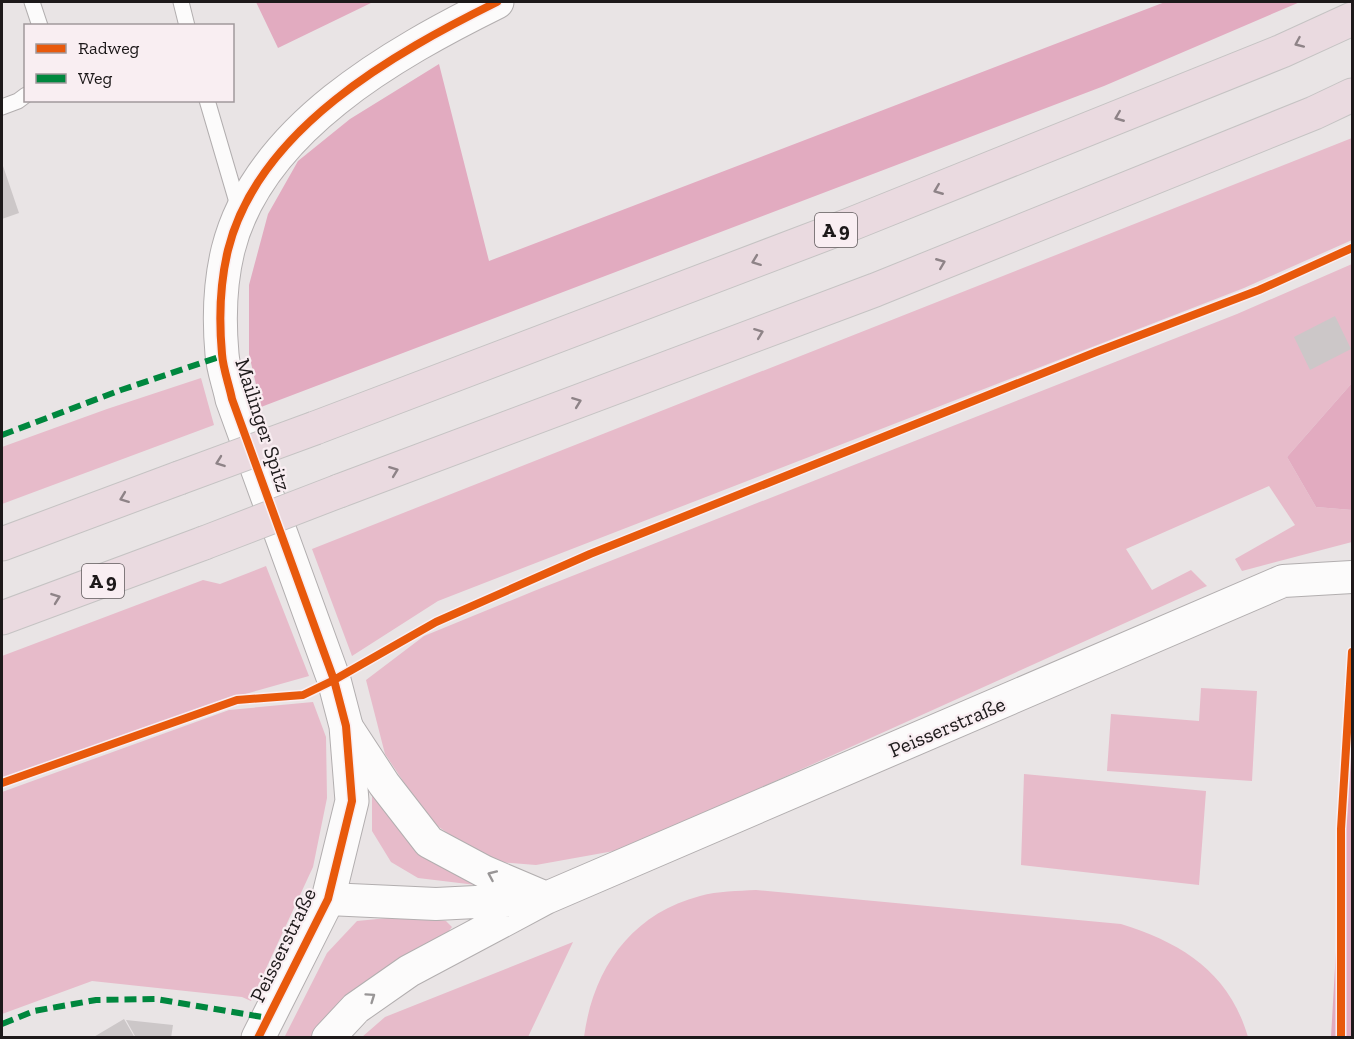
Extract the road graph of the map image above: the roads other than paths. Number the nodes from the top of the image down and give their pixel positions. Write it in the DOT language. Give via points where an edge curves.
graph roads {
  1 [pos="32,2"];
  2 [pos="181,2"];
  3 [pos="497,2"];
  4 [pos="1353,19"];
  5 [pos="39,24"];
  6 [pos="186,24"];
  7 [pos="1353,95"];
  8 [pos="24,96"];
  9 [pos="208,102"];
  10 [pos="2,107"];
  11 [pos="240,215"];
  12 [pos="2,544"];
  13 [pos="1353,577"];
  14 [pos="2,618"];
  15 [pos="346,726"];
  16 [pos="546,898"];
  17 [pos="328,899"];
  18 [pos="258,1038"];
  19 [pos="328,1038"];
  1 -- 5 [label="lane"];
  2 -- 6 [label="lane"];
  3 -- 11 [label="street, Mailinger Spitz" via="418,45 332,100 296,134 264,173"];
  4 -- 12 [label="highway, A 9, one-way, bridge" via="849,225"];
  14 -- 7 [label="highway, A 9, one-way, bridge" via="875,290"];
  8 -- 10 [label="lane"];
  9 -- 11 [label="lane"];
  11 -- 15 [label="street, Mailinger Spitz" via="228,250 220,301 222,356 232,399 334,680"];
  13 -- 16 [label="street, Peisserstraße" via="1283,581"];
  16 -- 15 [label="street, one-way" via="429,842"];
  15 -- 17 [label="street, Peisserstraße" via="352,801"];
  16 -- 17 [label="street, Peisserstraße" via="436,904"];
  19 -- 16 [label="street, Peisserstraße, one-way" via="356,1008 410,970"];
  17 -- 18 [label="street, Peisserstraße"];
}
